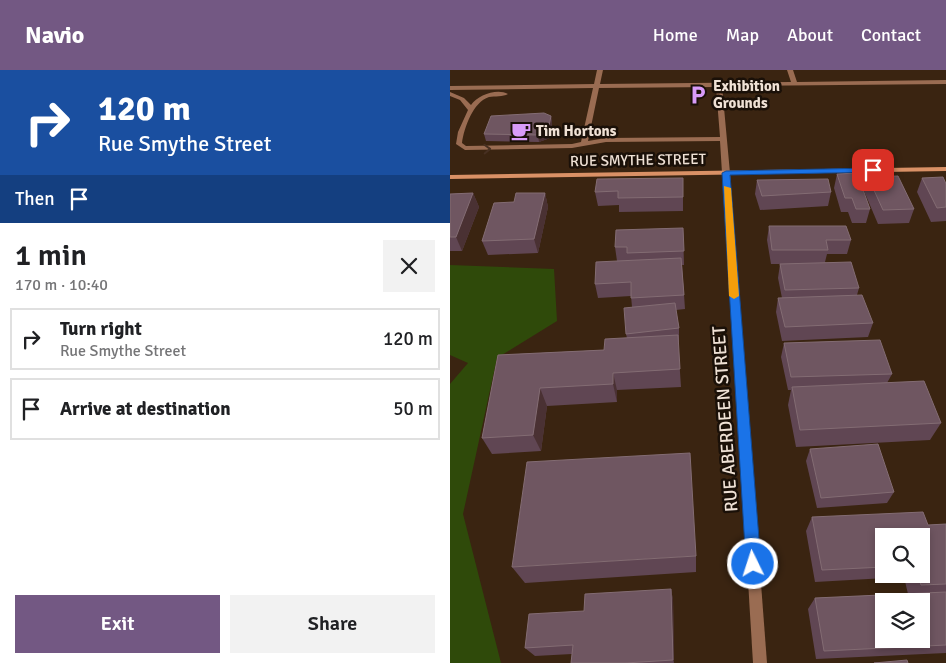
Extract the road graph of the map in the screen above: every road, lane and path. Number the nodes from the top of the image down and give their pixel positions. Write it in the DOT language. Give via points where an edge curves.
graph roads {
  1 [pos="600,70"];
  2 [pos="790,70"];
  3 [pos="946,82"];
  4 [pos="795,84"];
  5 [pos="719,85"];
  6 [pos="596,86"];
  7 [pos="450,88"];
  8 [pos="450,94"];
  9 [pos="471,109"];
  10 [pos="722,139"];
  11 [pos="584,143"];
  12 [pos="946,169"];
  13 [pos="726,173"];
  14 [pos="450,177"];
  15 [pos="760,663"];
  1 -- 6 [label="street"];
  2 -- 4 [label="street"];
  3 -- 4 [label="street"];
  4 -- 5 [label="street"];
  5 -- 6 [label="street"];
  5 -- 10 [label="street, RUE ABERDEEN STREET"];
  6 -- 7 [label="street"];
  6 -- 9 [label="street" via="556,94 496,94 481,98"];
  6 -- 11 [label="street"];
  8 -- 9 [label="street" via="462,99"];
  9 -- 11 [label="street, one-way" via="459,138 459,144 465,148"];
  10 -- 11 [label="street"];
  10 -- 13 [label="street, RUE ABERDEEN STREET"];
  12 -- 13 [label="main road, RUE SMYTHE STREET"];
  13 -- 14 [label="main road, RUE SMYTHE STREET"];
  13 -- 15 [label="street, RUE ABERDEEN STREET"];
}
